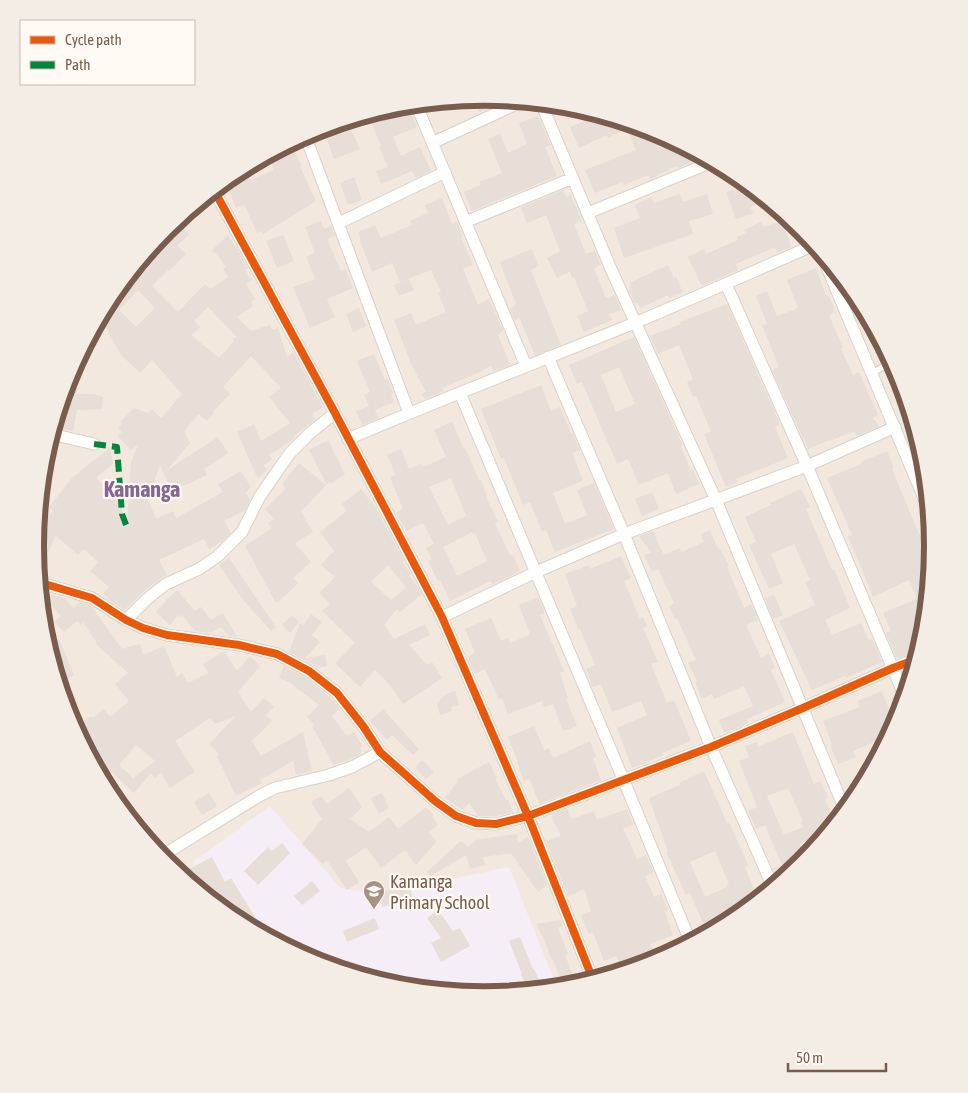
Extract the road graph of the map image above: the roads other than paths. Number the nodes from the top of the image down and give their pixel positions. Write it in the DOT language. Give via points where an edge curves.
graph roads {
  1 [pos="510,107"];
  2 [pos="419,111"];
  3 [pos="546,111"];
  4 [pos="308,143"];
  5 [pos="432,143"];
  6 [pos="704,165"];
  7 [pos="445,172"];
  8 [pos="573,178"];
  9 [pos="217,196"];
  10 [pos="588,213"];
  11 [pos="466,222"];
  12 [pos="338,223"];
  13 [pos="807,248"];
  14 [pos="830,275"];
  15 [pos="726,284"];
  16 [pos="636,322"];
  17 [pos="548,357"];
  18 [pos="526,366"];
  19 [pos="885,366"];
  20 [pos="872,373"];
  21 [pos="460,393"];
  22 [pos="335,413"];
  23 [pos="409,413"];
  24 [pos="895,427"];
  25 [pos="58,436"];
  26 [pos="348,439"];
  27 [pos="94,444"];
  28 [pos="807,466"];
  29 [pos="919,481"];
  30 [pos="716,500"];
  31 [pos="624,534"];
  32 [pos="536,572"];
  33 [pos="46,584"];
  34 [pos="442,617"];
  35 [pos="126,620"];
  36 [pos="908,662"];
  37 [pos="893,668"];
  38 [pos="901,688"];
  39 [pos="803,708"];
  40 [pos="711,747"];
  41 [pos="380,752"];
  42 [pos="624,780"];
  43 [pos="842,802"];
  44 [pos="528,816"];
  45 [pos="167,852"];
  46 [pos="770,880"];
  47 [pos="688,936"];
  48 [pos="590,974"];
  1 -- 5 [label="street"];
  2 -- 5 [label="street"];
  3 -- 8 [label="street"];
  4 -- 12 [label="street"];
  5 -- 7 [label="street"];
  6 -- 10 [label="street"];
  7 -- 11 [label="street"];
  7 -- 12 [label="street"];
  8 -- 10 [label="street"];
  8 -- 11 [label="street"];
  9 -- 22 [label="street"];
  10 -- 16 [label="street"];
  11 -- 18 [label="street"];
  12 -- 23 [label="street"];
  13 -- 15 [label="street"];
  14 -- 20 [label="street"];
  15 -- 16 [label="street"];
  15 -- 28 [label="street"];
  16 -- 17 [label="street"];
  16 -- 30 [label="street"];
  17 -- 18 [label="street"];
  17 -- 31 [label="street"];
  18 -- 21 [label="street"];
  19 -- 20 [label="lane"];
  20 -- 24 [label="street"];
  21 -- 23 [label="street"];
  21 -- 32 [label="street"];
  22 -- 26 [label="street"];
  22 -- 35 [label="street" via="290,453 260,496 242,532 218,556 166,584"];
  23 -- 26 [label="street"];
  24 -- 28 [label="street"];
  24 -- 29 [label="street"];
  25 -- 27 [label="street"];
  26 -- 34 [label="street"];
  28 -- 30 [label="street"];
  28 -- 37 [label="street"];
  30 -- 31 [label="street"];
  30 -- 39 [label="street"];
  31 -- 32 [label="street"];
  31 -- 40 [label="street"];
  32 -- 34 [label="street"];
  32 -- 42 [label="street"];
  33 -- 35 [label="street" via="92,598"];
  34 -- 44 [label="street"];
  35 -- 41 [label="street" via="167,635 277,654 309,671 337,693"];
  36 -- 37 [label="street"];
  37 -- 38 [label="street"];
  37 -- 39 [label="street"];
  39 -- 40 [label="street"];
  39 -- 43 [label="street"];
  40 -- 42 [label="street"];
  40 -- 46 [label="street"];
  41 -- 44 [label="street" via="456,816 476,823 496,824"];
  41 -- 45 [label="street" via="330,775 275,788"];
  42 -- 44 [label="street"];
  42 -- 47 [label="street"];
  44 -- 48 [label="street"];
}
